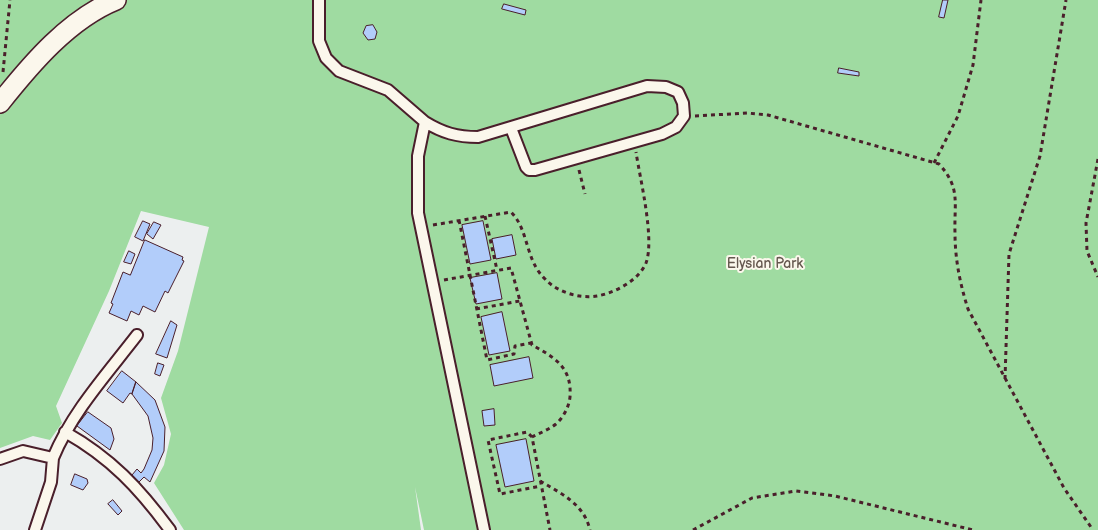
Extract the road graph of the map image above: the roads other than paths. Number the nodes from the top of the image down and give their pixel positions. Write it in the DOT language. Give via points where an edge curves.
graph roads {
  1 [pos="116,0"];
  2 [pos="319,0"];
  3 [pos="1,101"];
  4 [pos="425,122"];
  5 [pos="511,128"];
  6 [pos="137,335"];
  7 [pos="65,432"];
  8 [pos="53,458"];
  9 [pos="0,459"];
  10 [pos="35,530"];
  11 [pos="170,530"];
  12 [pos="484,530"];
  1 -- 3 [label="street" via="80,21 54,42"];
  2 -- 4 [label="lane" via="319,41 326,58 339,71 388,90"];
  4 -- 5 [label="lane" via="443,133 462,137 478,137"];
  4 -- 12 [label="lane" via="418,156 418,212"];
  5 -- 5 [label="lane" via="647,86 666,87 678,92 683,103 684,116 676,127 662,134 529,170"];
  6 -- 7 [label="lane" via="106,372"];
  7 -- 8 [label="lane"];
  7 -- 11 [label="lane" via="93,448 126,476"];
  8 -- 9 [label="lane" via="23,451"];
  8 -- 10 [label="lane" via="51,482"];
}
